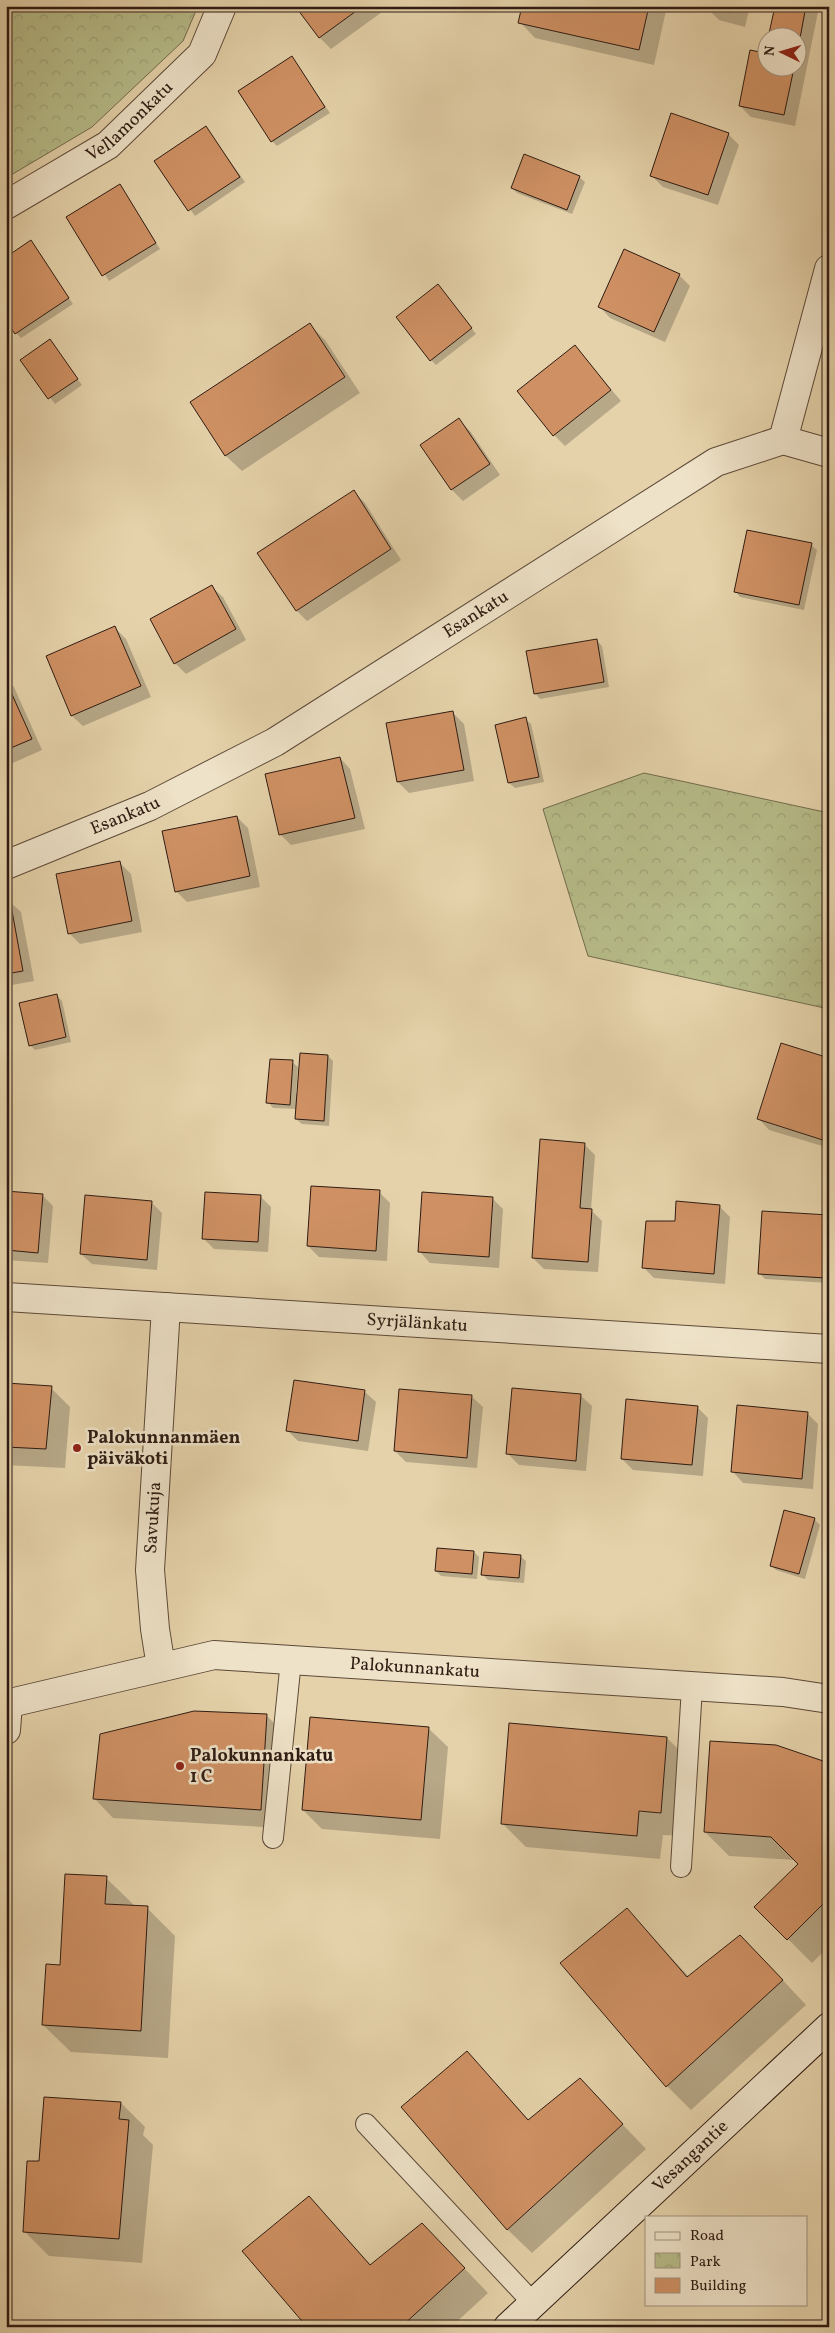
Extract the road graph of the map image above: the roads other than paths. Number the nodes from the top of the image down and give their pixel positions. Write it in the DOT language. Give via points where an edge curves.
graph roads {
  1 [pos="222,6"];
  2 [pos="6,206"];
  3 [pos="829,268"];
  4 [pos="783,440"];
  5 [pos="829,453"];
  6 [pos="6,866"];
  7 [pos="6,1297"];
  8 [pos="166,1308"];
  9 [pos="829,1349"];
  10 [pos="291,1660"];
  11 [pos="161,1667"];
  12 [pos="692,1687"];
  13 [pos="829,1699"];
  14 [pos="7,1704"];
  15 [pos="6,1730"];
  16 [pos="273,1838"];
  17 [pos="681,1868"];
  18 [pos="829,2027"];
  19 [pos="366,2124"];
  20 [pos="533,2303"];
  21 [pos="508,2327"];
  1 -- 2 [label="street, Vellamonkatu" via="202,54 108,146"];
  3 -- 4 [label="street"];
  4 -- 5 [label="street"];
  4 -- 6 [label="street, Esankatu" via="716,462 276,742 150,806"];
  7 -- 8 [label="street, Syrjälänkatu"];
  8 -- 9 [label="street, Syrjälänkatu"];
  8 -- 11 [label="street, Savukuja" via="150,1570 154,1629"];
  10 -- 11 [label="street, Palokunnankatu" via="214,1655"];
  10 -- 12 [label="street, Palokunnankatu"];
  10 -- 16 [label="lane"];
  11 -- 14 [label="street, Palokunnankatu"];
  12 -- 13 [label="street, Palokunnankatu" via="784,1692"];
  12 -- 17 [label="lane"];
  14 -- 15 [label="street"];
  18 -- 20 [label="street, Vesangantie"];
  19 -- 20 [label="lane"];
  20 -- 21 [label="street, Vesangantie"];
}
